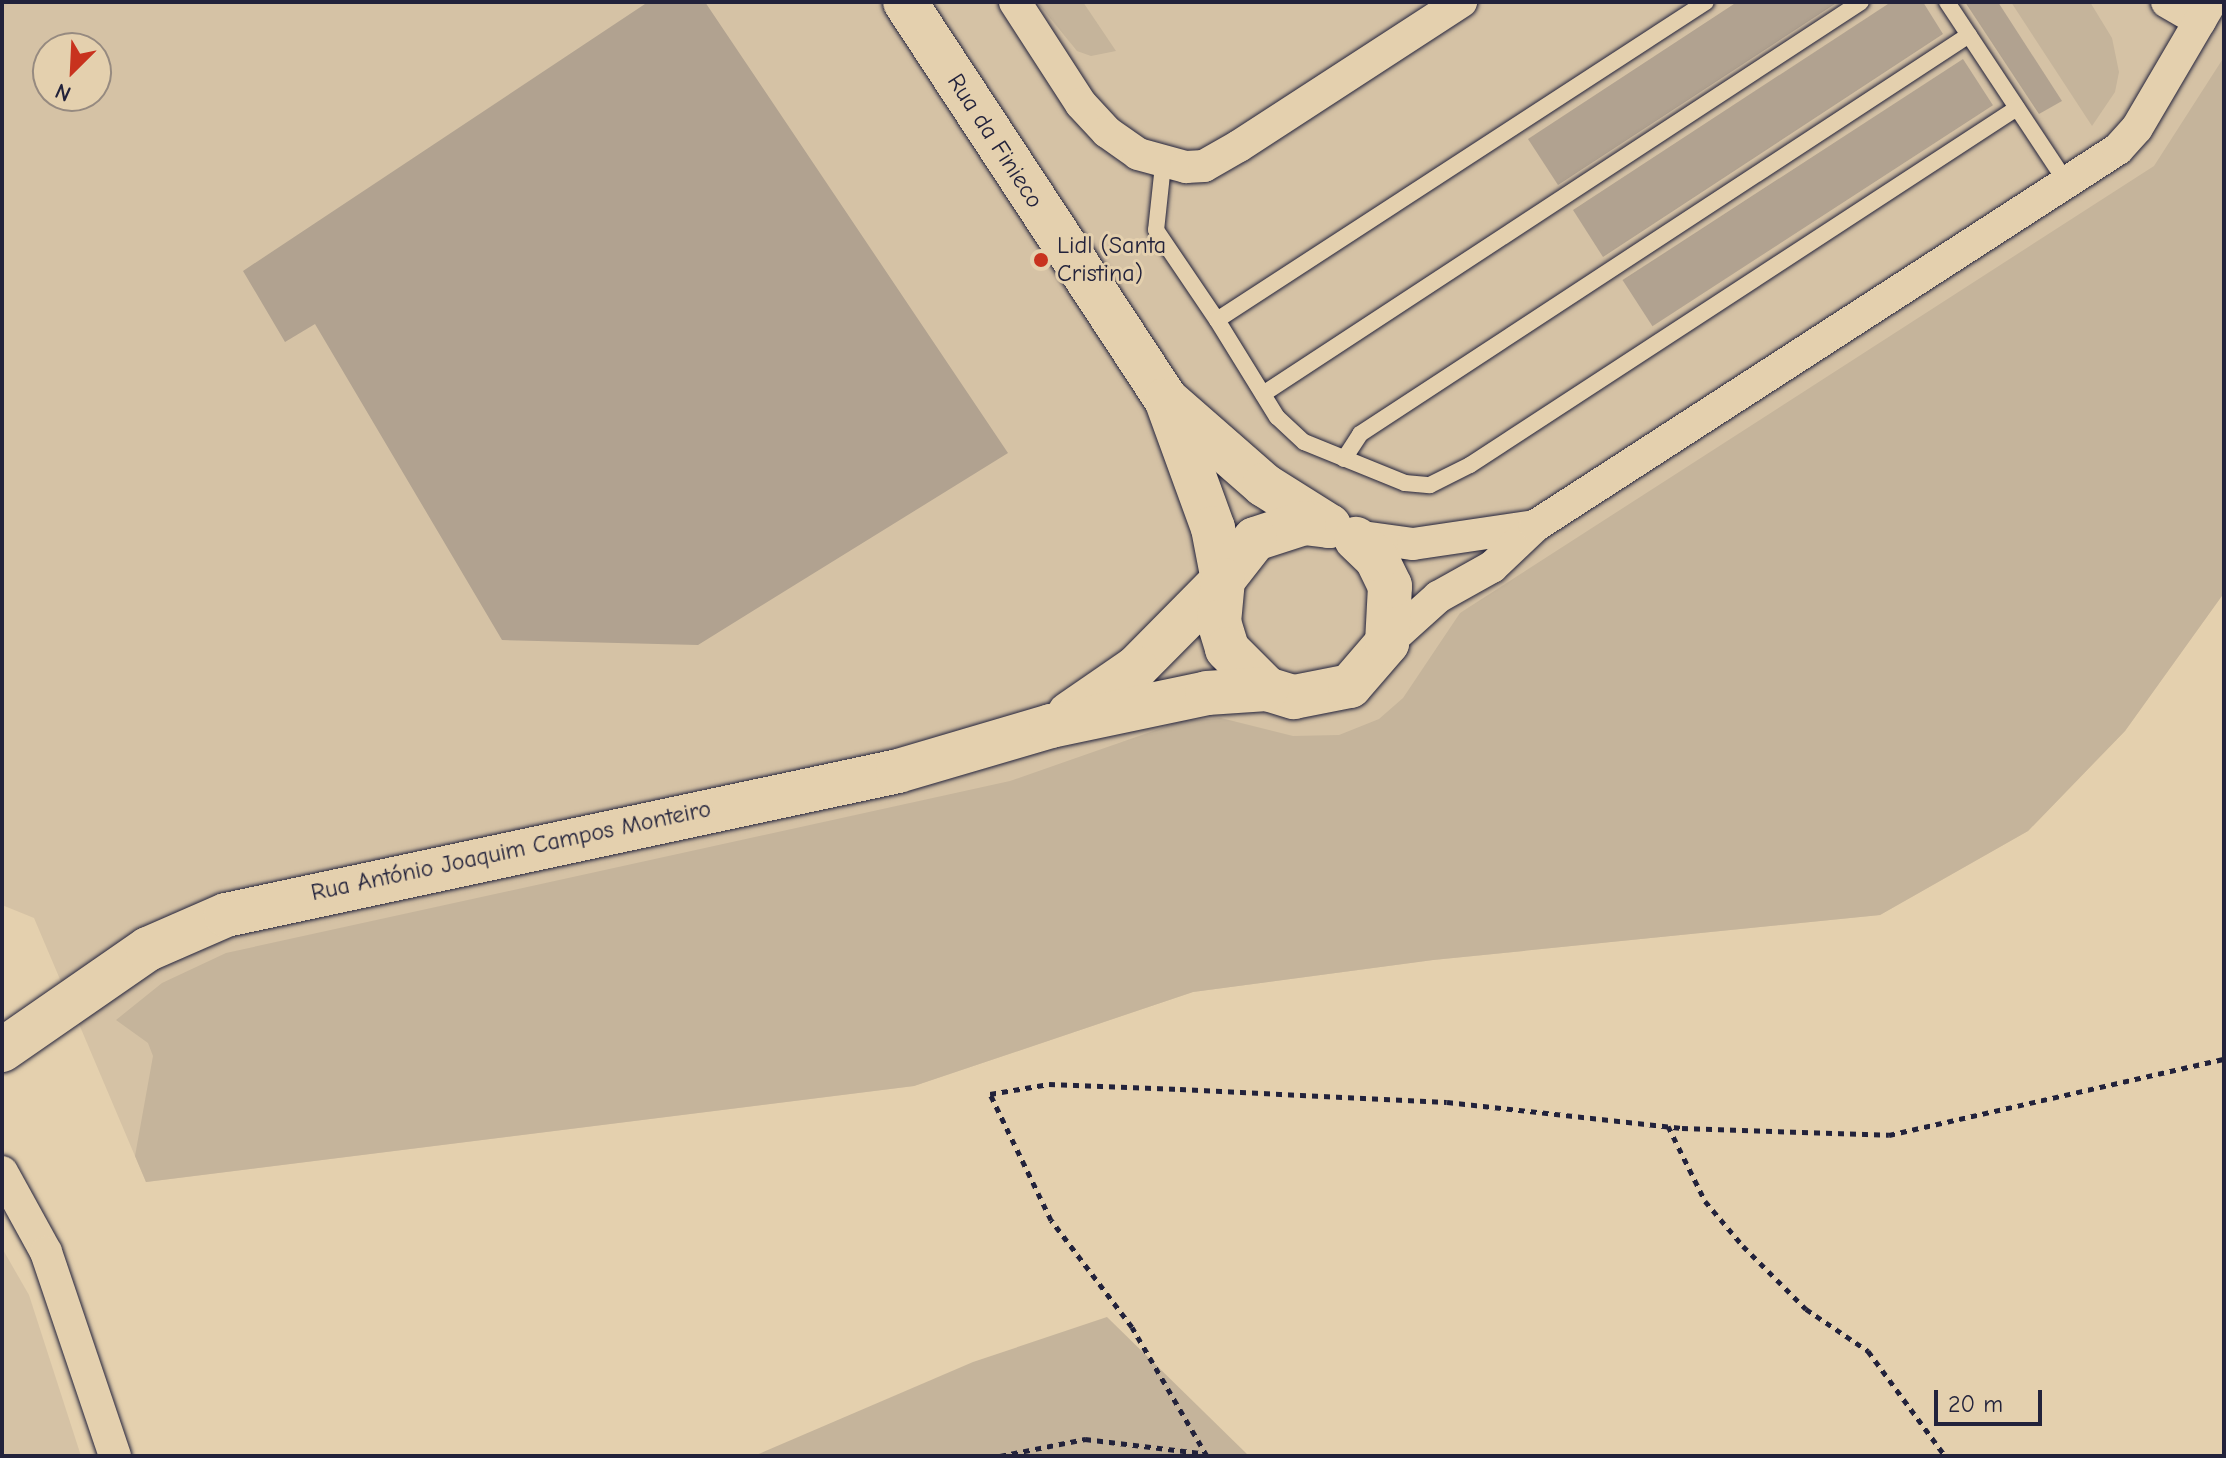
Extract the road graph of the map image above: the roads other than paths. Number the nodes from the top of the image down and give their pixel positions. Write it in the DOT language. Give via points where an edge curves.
graph roads {
  1 [pos="905,2"];
  2 [pos="1015,2"];
  3 [pos="1461,2"];
  4 [pos="1706,2"];
  5 [pos="1861,2"];
  6 [pos="1947,2"];
  7 [pos="2167,2"];
  8 [pos="2206,11"];
  9 [pos="1969,35"];
  10 [pos="2017,108"];
  11 [pos="1163,165"];
  12 [pos="2066,182"];
  13 [pos="1217,320"];
  14 [pos="1263,394"];
  15 [pos="1166,399"];
  16 [pos="1344,459"];
  17 [pos="1535,526"];
  18 [pos="1343,532"];
  19 [pos="1223,580"];
  20 [pos="1387,643"];
  21 [pos="1267,689"];
  22 [pos="1051,726"];
  23 [pos="2,1050"];
  24 [pos="2,1172"];
  25 [pos="115,1456"];
  1 -- 15 [label="street, Rua da Finieco"];
  2 -- 11 [label="street" via="1081,104 1107,132"];
  3 -- 11 [label="street" via="1204,166"];
  4 -- 13 [label="lane"];
  5 -- 14 [label="lane"];
  6 -- 9 [label="lane"];
  7 -- 8 [label="street"];
  8 -- 12 [label="street" via="2137,128 2118,149"];
  9 -- 10 [label="lane"];
  9 -- 16 [label="lane" via="1360,434"];
  10 -- 12 [label="lane"];
  10 -- 16 [label="lane" via="1451,477 1430,485 1405,483"];
  11 -- 13 [label="lane" via="1156,230"];
  12 -- 17 [label="street"];
  13 -- 14 [label="lane"];
  14 -- 16 [label="lane" via="1304,442"];
  15 -- 18 [label="street" via="1264,485"];
  15 -- 19 [label="street" via="1213,528"];
  17 -- 18 [label="street" via="1429,543"];
  17 -- 20 [label="street" via="1492,567 1438,597"];
  18 -- 19 [label="street" via="1304,523 1255,539"];
  18 -- 20 [label="street" via="1390,586 1393,615"];
  19 -- 21 [label="street" via="1219,622 1227,649"];
  19 -- 22 [label="street" via="1136,668"];
  20 -- 21 [label="street" via="1350,686 1294,697"];
  21 -- 22 [label="street" via="1207,693"];
  22 -- 23 [label="street, Rua António Joaquim Campos Monteiro" via="898,771 226,915 148,949"];
  24 -- 25 [label="street" via="46,1252"];
}
